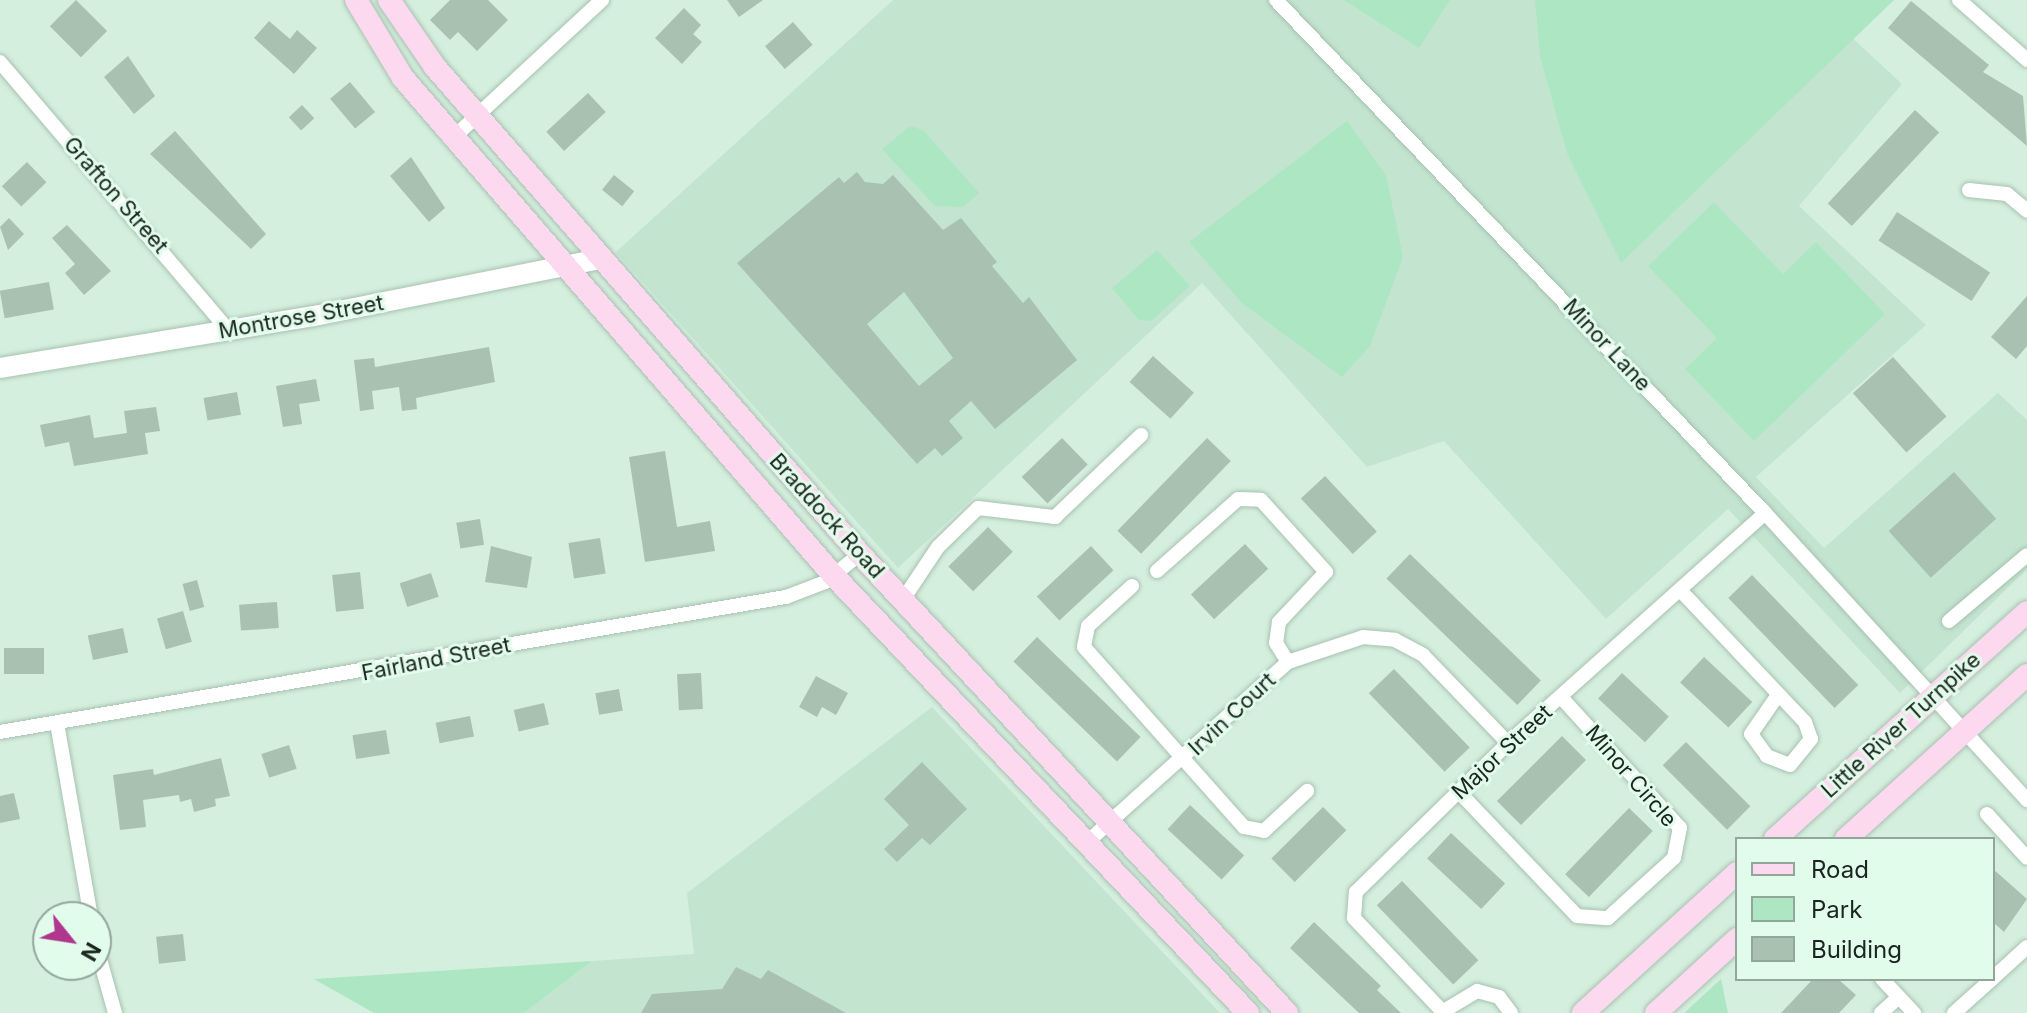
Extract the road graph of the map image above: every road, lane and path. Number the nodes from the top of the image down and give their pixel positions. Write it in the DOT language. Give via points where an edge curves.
graph roads {
  1 [pos="356,0"];
  2 [pos="389,0"];
  3 [pos="602,0"];
  4 [pos="1276,0"];
  5 [pos="1959,0"];
  6 [pos="2027,60"];
  7 [pos="0,62"];
  8 [pos="478,115"];
  9 [pos="454,137"];
  10 [pos="1969,190"];
  11 [pos="2027,211"];
  12 [pos="600,259"];
  13 [pos="566,267"];
  14 [pos="229,331"];
  15 [pos="0,368"];
  16 [pos="1141,435"];
  17 [pos="1765,513"];
  18 [pos="860,554"];
  19 [pos="2027,555"];
  20 [pos="1157,571"];
  21 [pos="834,576"];
  22 [pos="1132,586"];
  23 [pos="1681,591"];
  24 [pos="902,601"];
  25 [pos="2027,612"];
  26 [pos="1949,621"];
  27 [pos="1288,662"];
  28 [pos="2027,675"];
  29 [pos="1778,695"];
  30 [pos="1934,695"];
  31 [pos="1561,697"];
  32 [pos="57,723"];
  33 [pos="1965,730"];
  34 [pos="0,732"];
  35 [pos="1508,743"];
  36 [pos="1184,758"];
  37 [pos="1307,791"];
  38 [pos="1459,792"];
  39 [pos="2027,800"];
  40 [pos="1987,814"];
  41 [pos="1107,825"];
  42 [pos="1777,837"];
  43 [pos="1848,837"];
  44 [pos="1084,845"];
  45 [pos="2027,858"];
  46 [pos="1735,875"];
  47 [pos="88,901"];
  48 [pos="1735,941"];
  49 [pos="2027,947"];
  50 [pos="1995,975"];
  51 [pos="106,981"];
  52 [pos="1884,981"];
  53 [pos="1989,981"];
  54 [pos="1899,997"];
  55 [pos="1443,1012"];
  56 [pos="115,1013"];
  57 [pos="1248,1013"];
  58 [pos="1287,1013"];
  59 [pos="1511,1013"];
  60 [pos="1583,1013"];
  61 [pos="1656,1013"];
  62 [pos="1881,1013"];
  63 [pos="1914,1013"];
  64 [pos="1954,1013"];
  1 -- 9 [label="main road, Braddock Road" via="382,51"];
  2 -- 8 [label="main road, Braddock Road" via="418,47"];
  3 -- 8 [label="street"];
  4 -- 17 [label="street, Minor Lane"];
  5 -- 6 [label="street"];
  7 -- 14 [label="street, Grafton Street"];
  8 -- 9 [label="street"];
  8 -- 12 [label="main road, Braddock Road"];
  9 -- 13 [label="main road, Braddock Road"];
  10 -- 11 [label="street" via="2007,194"];
  12 -- 13 [label="street, Montrose Street"];
  12 -- 18 [label="main road, Braddock Road"];
  13 -- 14 [label="street, Montrose Street"];
  13 -- 21 [label="main road, Braddock Road"];
  14 -- 15 [label="street, Montrose Street"];
  16 -- 24 [label="street" via="1055,517 978,508 938,547"];
  17 -- 23 [label="street, Major Street"];
  17 -- 30 [label="street, Minor Lane"];
  18 -- 21 [label="street, Fairland Street"];
  18 -- 24 [label="main road, Braddock Road"];
  19 -- 26 [label="street"];
  20 -- 27 [label="street" via="1238,499 1261,500 1326,572 1279,622 1276,643"];
  21 -- 32 [label="street, Fairland Street" via="786,597"];
  21 -- 44 [label="main road, Braddock Road"];
  22 -- 36 [label="street" via="1088,626 1084,647"];
  23 -- 29 [label="street"];
  23 -- 31 [label="street, Major Street"];
  24 -- 41 [label="main road, Braddock Road"];
  25 -- 30 [label="main road, Little River Turnpike"];
  27 -- 35 [label="street, Irvin Court" via="1363,637 1395,640 1423,655"];
  27 -- 36 [label="street, Irvin Court"];
  28 -- 33 [label="main road"];
  29 -- 29 [label="street" via="1805,722 1811,739 1790,765 1767,756 1751,734"];
  30 -- 33 [label="street, Minor Lane"];
  30 -- 42 [label="main road, Little River Turnpike"];
  31 -- 35 [label="street, Major Street"];
  31 -- 38 [label="street, Minor Circle" via="1680,828 1674,858 1608,918 1577,916"];
  32 -- 34 [label="street, Fairland Street"];
  32 -- 47 [label="street"];
  33 -- 39 [label="street, Minor Lane"];
  33 -- 43 [label="main road"];
  35 -- 38 [label="street, Major Street"];
  36 -- 37 [label="street" via="1244,827 1264,831"];
  36 -- 41 [label="street, Irvin Court"];
  38 -- 55 [label="street, Major Street" via="1356,892 1354,918"];
  40 -- 45 [label="street"];
  41 -- 44 [label="street, Irvin Court"];
  41 -- 58 [label="main road, Braddock Road"];
  44 -- 57 [label="main road, Braddock Road"];
  46 -- 60 [label="main road"];
  48 -- 61 [label="main road"];
  49 -- 50 [label="street"];
  51 -- 56 [label="street"];
  52 -- 54 [label="street"];
  53 -- 64 [label="street"];
  54 -- 62 [label="street"];
  54 -- 63 [label="street"];
  55 -- 59 [label="street, Major Street" via="1477,991 1499,997"];
}
